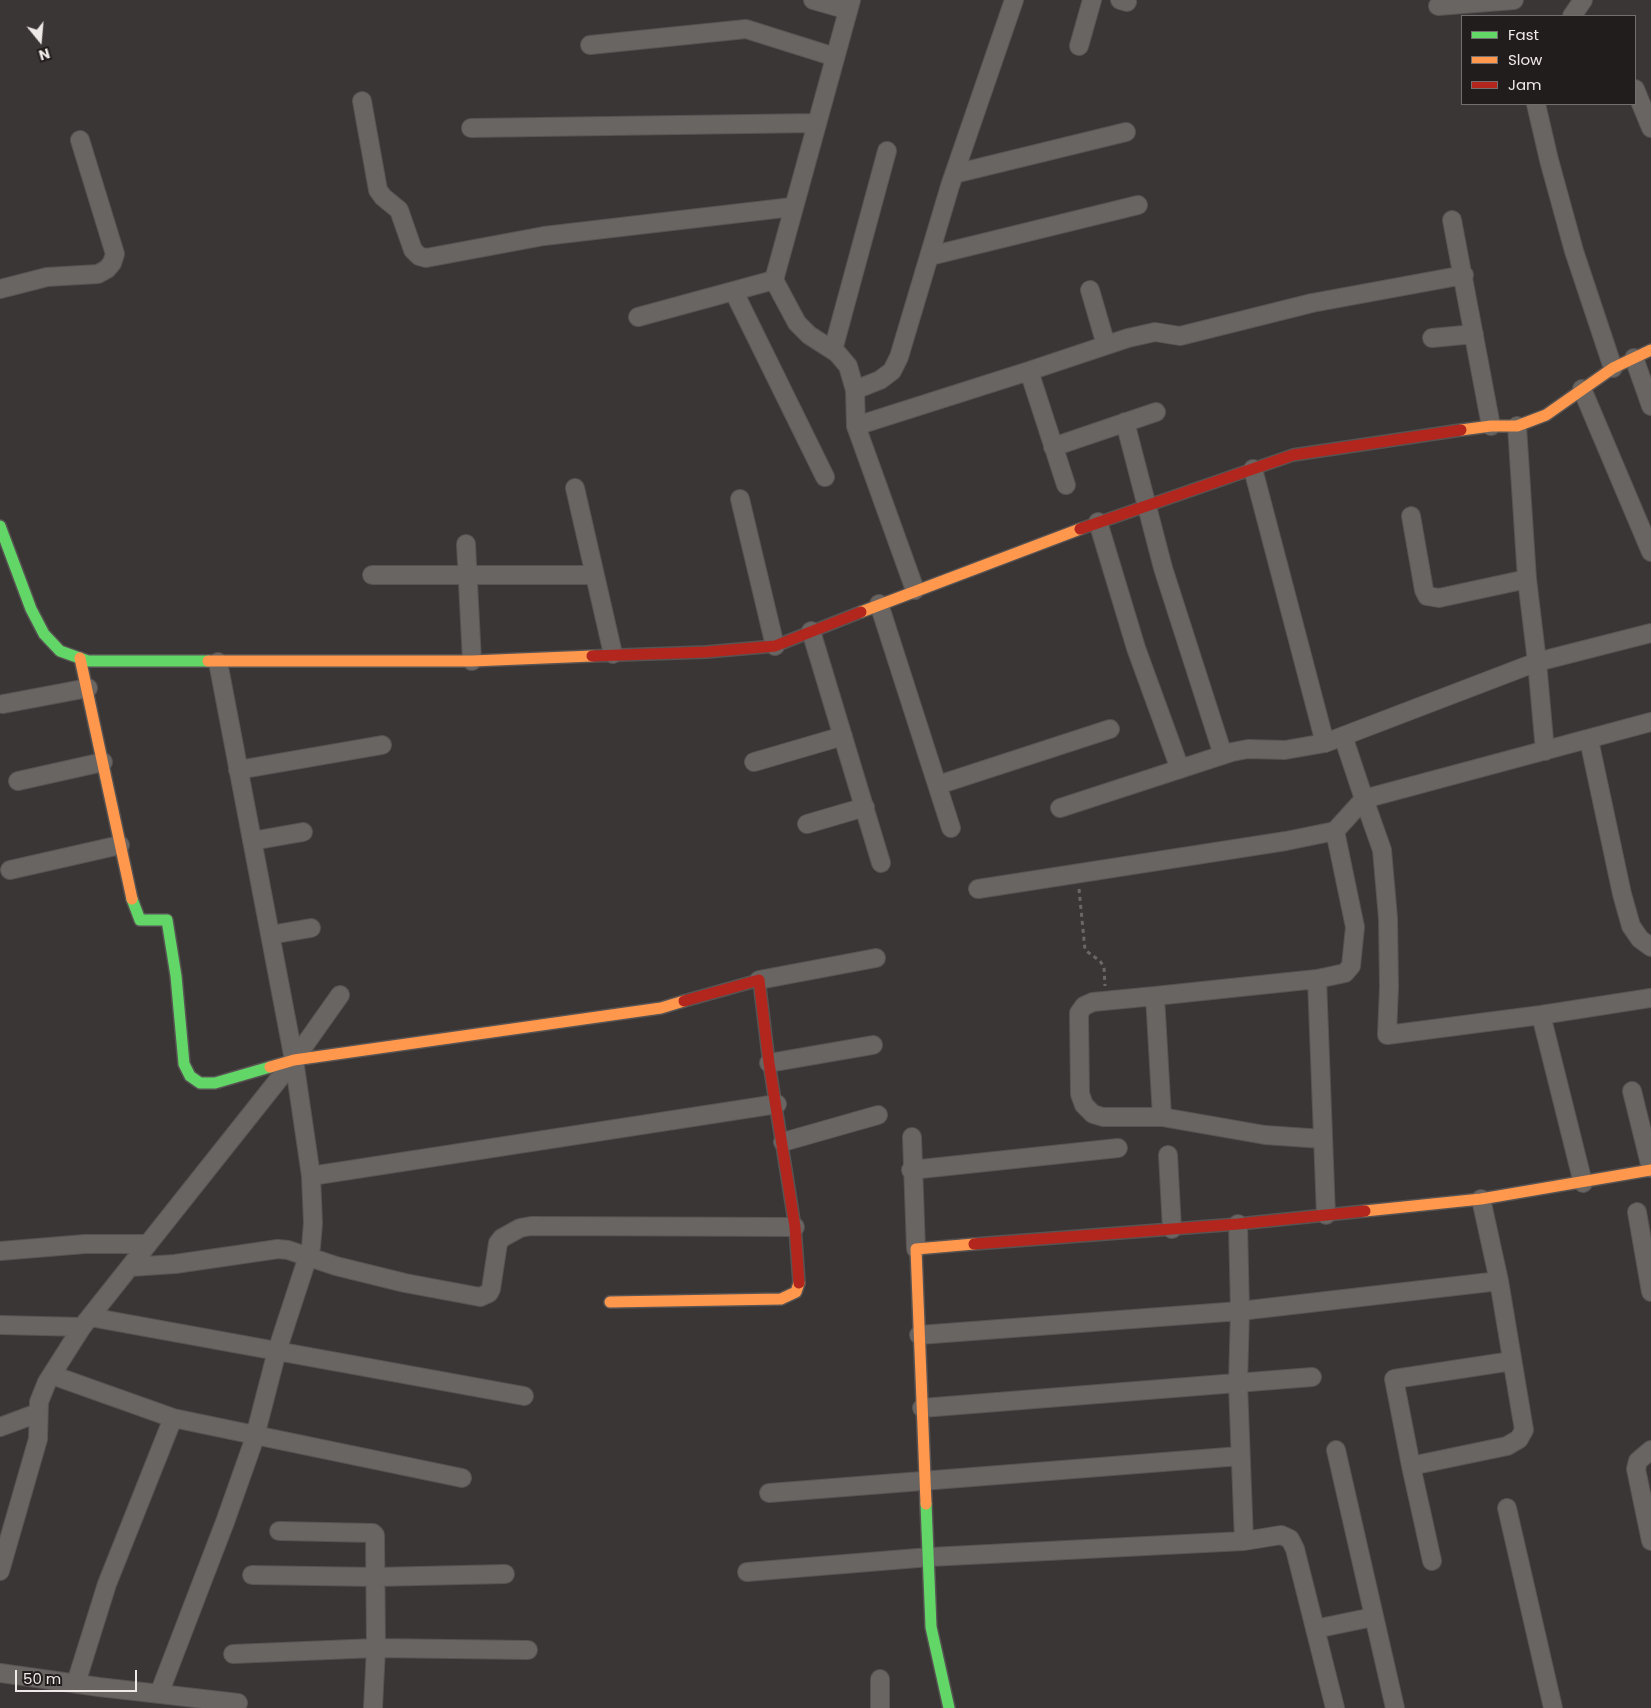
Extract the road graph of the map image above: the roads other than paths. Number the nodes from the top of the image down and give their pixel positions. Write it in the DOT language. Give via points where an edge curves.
graph roads {
  1 [pos="813,0"];
  2 [pos="1014,0"];
  3 [pos="1092,0"];
  4 [pos="1514,0"];
  5 [pos="1582,0"];
  6 [pos="849,5"];
  7 [pos="1438,6"];
  8 [pos="1517,15"];
  9 [pos="1573,15"];
  10 [pos="590,45"];
  11 [pos="1079,46"];
  12 [pos="835,57"];
  13 [pos="1636,91"];
  14 [pos="362,101"];
  15 [pos="1536,105"];
  16 [pos="816,123"];
  17 [pos="471,128"];
  18 [pos="1651,128"];
  19 [pos="1126,132"];
  20 [pos="80,140"];
  21 [pos="887,151"];
  22 [pos="954,174"];
  23 [pos="1138,205"];
  24 [pos="792,207"];
  25 [pos="1452,220"];
  26 [pos="930,256"];
  27 [pos="1464,275"];
  28 [pos="774,280"];
  29 [pos="0,289"];
  30 [pos="1090,290"];
  31 [pos="734,292"];
  32 [pos="638,317"];
  33 [pos="1474,334"];
  34 [pos="1432,338"];
  35 [pos="1106,345"];
  36 [pos="833,350"];
  37 [pos="1651,350"];
  38 [pos="1634,358"];
  39 [pos="1613,368"];
  40 [pos="1029,371"];
  41 [pos="1582,389"];
  42 [pos="855,390"];
  43 [pos="1651,406"];
  44 [pos="1156,412"];
  45 [pos="1124,422"];
  46 [pos="856,426"];
  47 [pos="1490,426"];
  48 [pos="1517,426"];
  49 [pos="1054,447"];
  50 [pos="1252,469"];
  51 [pos="825,477"];
  52 [pos="1066,485"];
  53 [pos="575,488"];
  54 [pos="740,499"];
  55 [pos="1146,505"];
  56 [pos="1411,516"];
  57 [pos="1098,522"];
  58 [pos="0,526"];
  59 [pos="466,544"];
  60 [pos="1651,552"];
  61 [pos="372,575"];
  62 [pos="467,575"];
  63 [pos="595,575"];
  64 [pos="1527,579"];
  65 [pos="915,590"];
  66 [pos="879,604"];
  67 [pos="811,631"];
  68 [pos="1651,633"];
  69 [pos="775,646"];
  70 [pos="613,654"];
  71 [pos="80,658"];
  72 [pos="472,661"];
  73 [pos="218,662"];
  74 [pos="1537,662"];
  75 [pos="88,688"];
  76 [pos="3,704"];
  77 [pos="1651,722"];
  78 [pos="1110,729"];
  79 [pos="843,736"];
  80 [pos="1344,736"];
  81 [pos="1589,740"];
  82 [pos="1325,743"];
  83 [pos="382,745"];
  84 [pos="1545,751"];
  85 [pos="1223,755"];
  86 [pos="103,762"];
  87 [pos="754,762"];
  88 [pos="1180,769"];
  89 [pos="238,770"];
  90 [pos="18,781"];
  91 [pos="938,786"];
  92 [pos="1364,799"];
  93 [pos="865,807"];
  94 [pos="1060,808"];
  95 [pos="807,824"];
  96 [pos="951,828"];
  97 [pos="1335,831"];
  98 [pos="303,832"];
  99 [pos="252,841"];
  100 [pos="120,844"];
  101 [pos="881,862"];
  102 [pos="10,870"];
  103 [pos="978,889"];
  104 [pos="311,928"];
  105 [pos="270,935"];
  106 [pos="1651,947"];
  107 [pos="876,958"];
  108 [pos="1317,979"];
  109 [pos="759,980"];
  110 [pos="340,995"];
  111 [pos="1155,996"];
  112 [pos="1651,998"];
  113 [pos="1540,1015"];
  114 [pos="873,1045"];
  115 [pos="294,1060"];
  116 [pos="769,1063"];
  117 [pos="1632,1091"];
  118 [pos="777,1104"];
  119 [pos="878,1115"];
  120 [pos="1162,1117"];
  121 [pos="912,1137"];
  122 [pos="1323,1139"];
  123 [pos="784,1142"];
  124 [pos="1118,1148"];
  125 [pos="1168,1155"];
  126 [pos="1651,1169"];
  127 [pos="911,1170"];
  128 [pos="311,1176"];
  129 [pos="1583,1183"];
  130 [pos="1481,1199"];
  131 [pos="1636,1212"];
  132 [pos="1326,1215"];
  133 [pos="1238,1224"];
  134 [pos="795,1227"];
  135 [pos="1172,1229"];
  136 [pos="148,1244"];
  137 [pos="916,1249"];
  138 [pos="0,1251"];
  139 [pos="308,1256"];
  140 [pos="130,1267"];
  141 [pos="1499,1281"];
  142 [pos="1651,1292"];
  143 [pos="610,1302"];
  144 [pos="1240,1311"];
  145 [pos="86,1322"];
  146 [pos="0,1325"];
  147 [pos="919,1335"];
  148 [pos="277,1351"];
  149 [pos="1512,1361"];
  150 [pos="52,1374"];
  151 [pos="1312,1377"];
  152 [pos="1238,1384"];
  153 [pos="524,1396"];
  154 [pos="922,1408"];
  155 [pos="38,1413"];
  156 [pos="173,1418"];
  157 [pos="0,1428"];
  158 [pos="256,1434"];
  159 [pos="1336,1450"];
  160 [pos="1651,1450"];
  161 [pos="1240,1456"];
  162 [pos="1411,1466"];
  163 [pos="462,1478"];
  164 [pos="926,1480"];
  165 [pos="769,1493"];
  166 [pos="1506,1508"];
  167 [pos="279,1530"];
  168 [pos="1244,1541"];
  169 [pos="1651,1541"];
  170 [pos="930,1557"];
  171 [pos="1432,1561"];
  172 [pos="0,1571"];
  173 [pos="747,1572"];
  174 [pos="505,1574"];
  175 [pos="252,1575"];
  176 [pos="376,1577"];
  177 [pos="1373,1617"];
  178 [pos="1315,1629"];
  179 [pos="376,1648"];
  180 [pos="528,1650"];
  181 [pos="232,1654"];
  182 [pos="0,1673"];
  183 [pos="880,1679"];
  184 [pos="76,1683"];
  185 [pos="159,1694"];
  186 [pos="238,1703"];
  187 [pos="373,1708"];
  188 [pos="880,1708"];
  189 [pos="949,1708"];
  190 [pos="1335,1708"];
  191 [pos="1395,1708"];
  192 [pos="1552,1708"];
  1 -- 6 [label="street"];
  2 -- 22 [label="street"];
  3 -- 11 [label="street"];
  4 -- 7 [label="street"];
  4 -- 8 [label="street"];
  5 -- 9 [label="street"];
  6 -- 12 [label="street"];
  10 -- 12 [label="street" via="746,29"];
  12 -- 16 [label="street"];
  13 -- 18 [label="street"];
  14 -- 24 [label="street" via="378,190 399,210 414,250 426,258 544,236"];
  15 -- 39 [label="street" via="1574,251"];
  16 -- 17 [label="street"];
  16 -- 24 [label="street"];
  19 -- 22 [label="street"];
  20 -- 29 [label="street" via="115,254 112,263 98,274 47,276"];
  21 -- 36 [label="street"];
  22 -- 26 [label="street"];
  23 -- 26 [label="street"];
  24 -- 28 [label="street"];
  25 -- 27 [label="street"];
  26 -- 42 [label="street" via="892,371 880,380"];
  27 -- 33 [label="street"];
  27 -- 35 [label="street" via="1312,303 1180,336 1155,332"];
  28 -- 31 [label="street"];
  28 -- 36 [label="street" via="797,323 808,335"];
  30 -- 35 [label="street"];
  31 -- 32 [label="street"];
  31 -- 51 [label="street"];
  33 -- 34 [label="street"];
  33 -- 47 [label="street"];
  35 -- 40 [label="street"];
  36 -- 42 [label="street" via="848,366"];
  37 -- 38 [label="street"];
  38 -- 39 [label="street"];
  38 -- 43 [label="street"];
  39 -- 41 [label="street"];
  40 -- 46 [label="street"];
  40 -- 49 [label="street"];
  41 -- 48 [label="street" via="1546,415"];
  41 -- 60 [label="street"];
  42 -- 46 [label="street"];
  44 -- 45 [label="street"];
  45 -- 49 [label="street"];
  45 -- 55 [label="street"];
  46 -- 65 [label="street"];
  47 -- 48 [label="street"];
  47 -- 50 [label="street" via="1293,455"];
  48 -- 64 [label="street"];
  49 -- 52 [label="street"];
  50 -- 55 [label="street"];
  50 -- 82 [label="street"];
  53 -- 63 [label="street"];
  54 -- 69 [label="street"];
  55 -- 57 [label="street"];
  55 -- 85 [label="street"];
  56 -- 64 [label="street" via="1427,596 1440,598"];
  57 -- 65 [label="street"];
  57 -- 88 [label="street" via="1136,648"];
  58 -- 71 [label="street" via="44,634 60,651"];
  59 -- 62 [label="street"];
  61 -- 62 [label="street"];
  62 -- 63 [label="street"];
  62 -- 72 [label="street"];
  63 -- 70 [label="street"];
  64 -- 74 [label="street"];
  65 -- 66 [label="street"];
  66 -- 67 [label="street"];
  66 -- 91 [label="street"];
  67 -- 69 [label="street"];
  67 -- 79 [label="street"];
  68 -- 74 [label="street"];
  69 -- 70 [label="street" via="706,652"];
  70 -- 72 [label="street"];
  71 -- 73 [label="street" via="88,661"];
  71 -- 75 [label="street"];
  72 -- 73 [label="street"];
  73 -- 89 [label="street"];
  74 -- 80 [label="street"];
  74 -- 84 [label="street"];
  75 -- 76 [label="street"];
  75 -- 86 [label="street"];
  77 -- 81 [label="street"];
  78 -- 91 [label="street"];
  79 -- 87 [label="street"];
  79 -- 93 [label="street"];
  80 -- 82 [label="street"];
  80 -- 92 [label="street"];
  81 -- 84 [label="street"];
  81 -- 106 [label="street" via="1631,926"];
  82 -- 85 [label="street" via="1285,750 1248,749"];
  83 -- 89 [label="street"];
  84 -- 92 [label="street"];
  85 -- 88 [label="street"];
  86 -- 90 [label="street"];
  86 -- 100 [label="street"];
  88 -- 94 [label="street"];
  89 -- 99 [label="street"];
  91 -- 96 [label="street"];
  92 -- 97 [label="street"];
  92 -- 113 [label="street" via="1382,850 1388,918 1387,1035"];
  93 -- 95 [label="street"];
  93 -- 101 [label="street"];
  97 -- 103 [label="street"];
  97 -- 108 [label="street" via="1355,927 1351,966 1345,973"];
  98 -- 99 [label="street"];
  99 -- 105 [label="street"];
  100 -- 102 [label="street"];
  100 -- 115 [label="street" via="134,908 140,920 167,920 184,1064 190,1076 200,1083 215,1083"];
  104 -- 105 [label="street"];
  105 -- 115 [label="street"];
  107 -- 109 [label="street"];
  108 -- 111 [label="street"];
  108 -- 122 [label="street"];
  109 -- 115 [label="street" via="662,1008"];
  109 -- 116 [label="street"];
  110 -- 115 [label="street"];
  111 -- 120 [label="street"];
  111 -- 120 [label="street" via="1084,1006 1079,1013 1080,1094 1084,1105 1093,1114 1103,1117"];
  112 -- 113 [label="street"];
  113 -- 129 [label="street"];
  114 -- 116 [label="street"];
  115 -- 128 [label="street"];
  115 -- 136 [label="street"];
  116 -- 118 [label="street"];
  117 -- 126 [label="street"];
  118 -- 123 [label="street"];
  118 -- 128 [label="street"];
  119 -- 123 [label="street"];
  120 -- 122 [label="street" via="1265,1135"];
  121 -- 127 [label="street"];
  122 -- 132 [label="street"];
  123 -- 134 [label="street"];
  124 -- 127 [label="street"];
  125 -- 135 [label="street"];
  126 -- 129 [label="street"];
  127 -- 137 [label="street"];
  128 -- 139 [label="street" via="314,1223"];
  129 -- 130 [label="street"];
  130 -- 132 [label="street"];
  130 -- 141 [label="street"];
  131 -- 142 [label="street"];
  132 -- 133 [label="street"];
  133 -- 135 [label="street"];
  133 -- 144 [label="street"];
  134 -- 139 [label="street" via="520,1228 498,1243 491,1289 480,1296 336,1266"];
  134 -- 143 [label="street" via="799,1286 789,1297"];
  135 -- 137 [label="street"];
  136 -- 138 [label="street" via="85,1244"];
  136 -- 140 [label="street"];
  137 -- 147 [label="street"];
  139 -- 140 [label="street" via="278,1249"];
  139 -- 148 [label="street"];
  140 -- 145 [label="street"];
  141 -- 144 [label="street"];
  141 -- 149 [label="street"];
  144 -- 147 [label="street"];
  144 -- 152 [label="street"];
  145 -- 146 [label="street"];
  145 -- 148 [label="street"];
  145 -- 150 [label="street"];
  147 -- 154 [label="street"];
  148 -- 153 [label="street"];
  148 -- 158 [label="street"];
  149 -- 162 [label="street" via="1524,1430 1519,1438 1507,1446"];
  149 -- 162 [label="street" via="1394,1379"];
  150 -- 155 [label="street" via="39,1402"];
  150 -- 156 [label="street"];
  151 -- 152 [label="street"];
  152 -- 154 [label="street"];
  152 -- 161 [label="street"];
  154 -- 164 [label="street"];
  155 -- 157 [label="street"];
  155 -- 172 [label="street" via="38,1439"];
  156 -- 158 [label="street"];
  156 -- 184 [label="street" via="107,1584"];
  158 -- 163 [label="street"];
  158 -- 185 [label="street"];
  159 -- 177 [label="street"];
  160 -- 169 [label="street" via="1638,1461 1636,1469"];
  161 -- 164 [label="street"];
  161 -- 168 [label="street"];
  162 -- 171 [label="street"];
  164 -- 165 [label="street"];
  164 -- 170 [label="street"];
  166 -- 192 [label="street"];
  167 -- 176 [label="street" via="373,1533 376,1538"];
  168 -- 170 [label="street"];
  168 -- 178 [label="street" via="1281,1535 1290,1539"];
  170 -- 173 [label="street"];
  170 -- 189 [label="street" via="931,1627"];
  174 -- 176 [label="street"];
  175 -- 176 [label="street"];
  176 -- 179 [label="street"];
  177 -- 178 [label="street"];
  177 -- 191 [label="street"];
  178 -- 190 [label="street"];
  179 -- 180 [label="street"];
  179 -- 181 [label="street"];
  179 -- 187 [label="street"];
  182 -- 184 [label="street"];
  183 -- 188 [label="street"];
  184 -- 185 [label="street"];
  185 -- 186 [label="street"];
}
